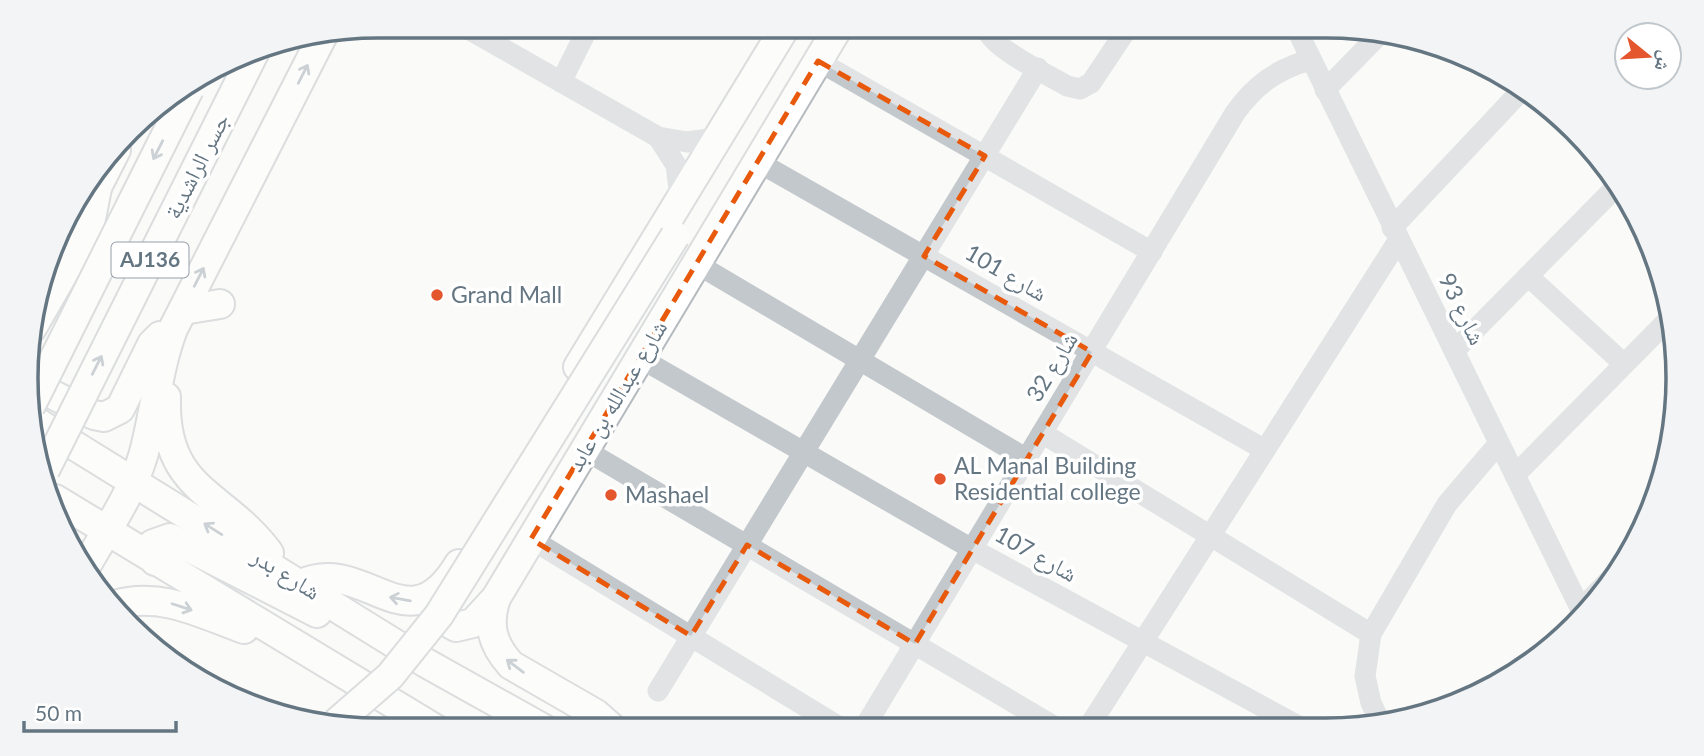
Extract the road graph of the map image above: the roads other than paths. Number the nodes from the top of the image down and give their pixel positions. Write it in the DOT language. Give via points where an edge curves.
graph roads {
  1 [pos="484,38"];
  2 [pos="583,38"];
  3 [pos="778,38"];
  4 [pos="796,38"];
  5 [pos="818,38"];
  6 [pos="832,38"];
  7 [pos="991,38"];
  8 [pos="1121,38"];
  9 [pos="1300,38"];
  10 [pos="1373,41"];
  11 [pos="319,44"];
  12 [pos="1310,60"];
  13 [pos="818,61"];
  14 [pos="249,64"];
  15 [pos="1038,68"];
  16 [pos="561,82"];
  17 [pos="1325,90"];
  18 [pos="1516,97"];
  19 [pos="184,100"];
  20 [pos="658,137"];
  21 [pos="716,138"];
  22 [pos="985,156"];
  23 [pos="758,162"];
  24 [pos="97,188"];
  25 [pos="1610,193"];
  26 [pos="680,198"];
  27 [pos="82,217"];
  28 [pos="77,222"];
  29 [pos="1395,234"];
  30 [pos="65,247"];
  31 [pos="687,248"];
  32 [pos="1152,252"];
  33 [pos="924,256"];
  34 [pos="1528,276"];
  35 [pos="47,301"];
  36 [pos="220,304"];
  37 [pos="175,325"];
  38 [pos="1662,326"];
  39 [pos="1454,351"];
  40 [pos="1092,352"];
  41 [pos="640,358"];
  42 [pos="860,360"];
  43 [pos="1624,364"];
  44 [pos="38,388"];
  45 [pos="39,390"];
  46 [pos="42,425"];
  47 [pos="1042,433"];
  48 [pos="1499,443"];
  49 [pos="585,450"];
  50 [pos="1265,450"];
  51 [pos="804,452"];
  52 [pos="1027,459"];
  53 [pos="49,462"];
  54 [pos="1515,475"];
  55 [pos="134,480"];
  56 [pos="63,504"];
  57 [pos="106,532"];
  58 [pos="1210,536"];
  59 [pos="531,539"];
  60 [pos="747,545"];
  61 [pos="972,549"];
  62 [pos="91,558"];
  63 [pos="155,561"];
  64 [pos="276,569"];
  65 [pos="448,582"];
  66 [pos="301,584"];
  67 [pos="496,598"];
  68 [pos="124,604"];
  69 [pos="1579,604"];
  70 [pos="374,628"];
  71 [pos="1371,634"];
  72 [pos="691,636"];
  73 [pos="1143,642"];
  74 [pos="915,644"];
  75 [pos="307,652"];
  76 [pos="658,691"];
  77 [pos="478,694"];
  78 [pos="1376,714"];
  79 [pos="344,716"];
  80 [pos="368,718"];
  81 [pos="417,718"];
  82 [pos="523,718"];
  83 [pos="597,718"];
  84 [pos="599,718"];
  85 [pos="825,718"];
  86 [pos="870,718"];
  87 [pos="1040,718"];
  88 [pos="1094,718"];
  89 [pos="1283,718"];
  1 -- 16 [label="street"];
  2 -- 16 [label="street"];
  3 -- 21 [label="main road"];
  4 -- 31 [label="main road, شارع عبدالله بن عابد"];
  5 -- 31 [label="main road, شارع عبدالله بن عابد"];
  6 -- 13 [label="main road, شارع عبدالله بن عابد"];
  7 -- 15 [label="street"];
  8 -- 15 [label="street" via="1086,87 1073,89"];
  9 -- 12 [label="street, شارع 93"];
  10 -- 17 [label="street"];
  37 -- 11 [label="main road, one-way"];
  12 -- 17 [label="street, شارع 93"];
  12 -- 32 [label="street, شارع 32" via="1275,73 1246,98"];
  13 -- 22 [label="street"];
  13 -- 23 [label="main road, شارع عبدالله بن عابد"];
  53 -- 14 [label="main road, جسر الراشدية / AJ136, one-way, bridge"];
  15 -- 22 [label="street"];
  16 -- 20 [label="street"];
  17 -- 29 [label="street, شارع 93"];
  18 -- 29 [label="street"];
  19 -- 45 [label="main road, جسر الراشدية / AJ136, one-way, bridge"];
  20 -- 21 [label="street" via="687,142"];
  20 -- 26 [label="street" via="676,165"];
  21 -- 26 [label="main road"];
  22 -- 32 [label="street"];
  22 -- 33 [label="street"];
  23 -- 31 [label="main road, شارع عبدالله بن عابد"];
  23 -- 33 [label="street, شارع 101"];
  24 -- 27 [label="main road"];
  24 -- 35 [label="main road" via="84,238"];
  25 -- 34 [label="street"];
  26 -- 65 [label="main road"];
  27 -- 28 [label="main road"];
  27 -- 30 [label="main road"];
  29 -- 39 [label="street, شارع 93"];
  29 -- 50 [label="street"];
  31 -- 41 [label="main road, شارع عبدالله بن عابد"];
  31 -- 42 [label="street"];
  31 -- 79 [label="main road, شارع عبدالله بن عابد, bridge" via="439,615 390,676"];
  31 -- 80 [label="main road, شارع عبدالله بن عابد" via="456,616 421,663"];
  32 -- 40 [label="street, شارع 32"];
  33 -- 40 [label="street, شارع 101"];
  33 -- 42 [label="street"];
  34 -- 39 [label="street"];
  34 -- 43 [label="street"];
  36 -- 37 [label="main road"];
  37 -- 44 [label="main road" via="152,344 113,415 94,415"];
  37 -- 55 [label="main road"];
  37 -- 64 [label="main road" via="165,420 169,443 201,491 258,539"];
  38 -- 43 [label="street"];
  39 -- 48 [label="street, شارع 93"];
  40 -- 47 [label="street, شارع 32"];
  40 -- 50 [label="street, شارع 101"];
  41 -- 49 [label="main road, شارع عبدالله بن عابد"];
  41 -- 51 [label="street, شارع 107"];
  42 -- 51 [label="street"];
  42 -- 52 [label="street"];
  43 -- 54 [label="street"];
  46 -- 55 [label="main road, شارع بدر"];
  47 -- 52 [label="street, شارع 32"];
  47 -- 58 [label="street"];
  48 -- 54 [label="street, شارع 93"];
  48 -- 71 [label="street" via="1447,504"];
  49 -- 59 [label="main road, شارع عبدالله بن عابد"];
  49 -- 60 [label="street"];
  50 -- 58 [label="street"];
  51 -- 60 [label="street"];
  51 -- 61 [label="street, شارع 107"];
  52 -- 61 [label="street, شارع 32"];
  54 -- 69 [label="street, شارع 93"];
  55 -- 57 [label="main road"];
  64 -- 55 [label="main road, شارع بدر, one-way"];
  56 -- 57 [label="main road"];
  57 -- 62 [label="main road"];
  57 -- 63 [label="main road"];
  58 -- 71 [label="street"];
  58 -- 73 [label="street"];
  59 -- 67 [label="main road, شارع عبدالله بن عابد"];
  59 -- 72 [label="street"];
  60 -- 72 [label="street"];
  60 -- 74 [label="street"];
  61 -- 73 [label="street, شارع 107"];
  61 -- 74 [label="street, شارع 32"];
  63 -- 70 [label="main road" via="153,544 170,538 317,613"];
  63 -- 75 [label="main road"];
  64 -- 66 [label="main road, شارع بدر"];
  65 -- 66 [label="main road, one-way" via="415,602 389,598 331,575"];
  65 -- 67 [label="main road" via="440,607 448,623 456,627 474,623"];
  66 -- 70 [label="main road, شارع بدر"];
  84 -- 67 [label="main road, شارع عبدالله بن عابد, one-way" via="511,665 501,654 491,627"];
  68 -- 75 [label="main road, one-way" via="147,600 175,604"];
  70 -- 77 [label="main road, شارع بدر"];
  71 -- 78 [label="street" via="1365,676"];
  72 -- 76 [label="street"];
  72 -- 85 [label="street"];
  73 -- 88 [label="street"];
  73 -- 89 [label="street, شارع 107"];
  74 -- 86 [label="street, شارع 32"];
  74 -- 87 [label="street"];
  75 -- 81 [label="main road"];
  77 -- 82 [label="main road, شارع بدر"];
  77 -- 83 [label="main road" via="553,699"];
}
